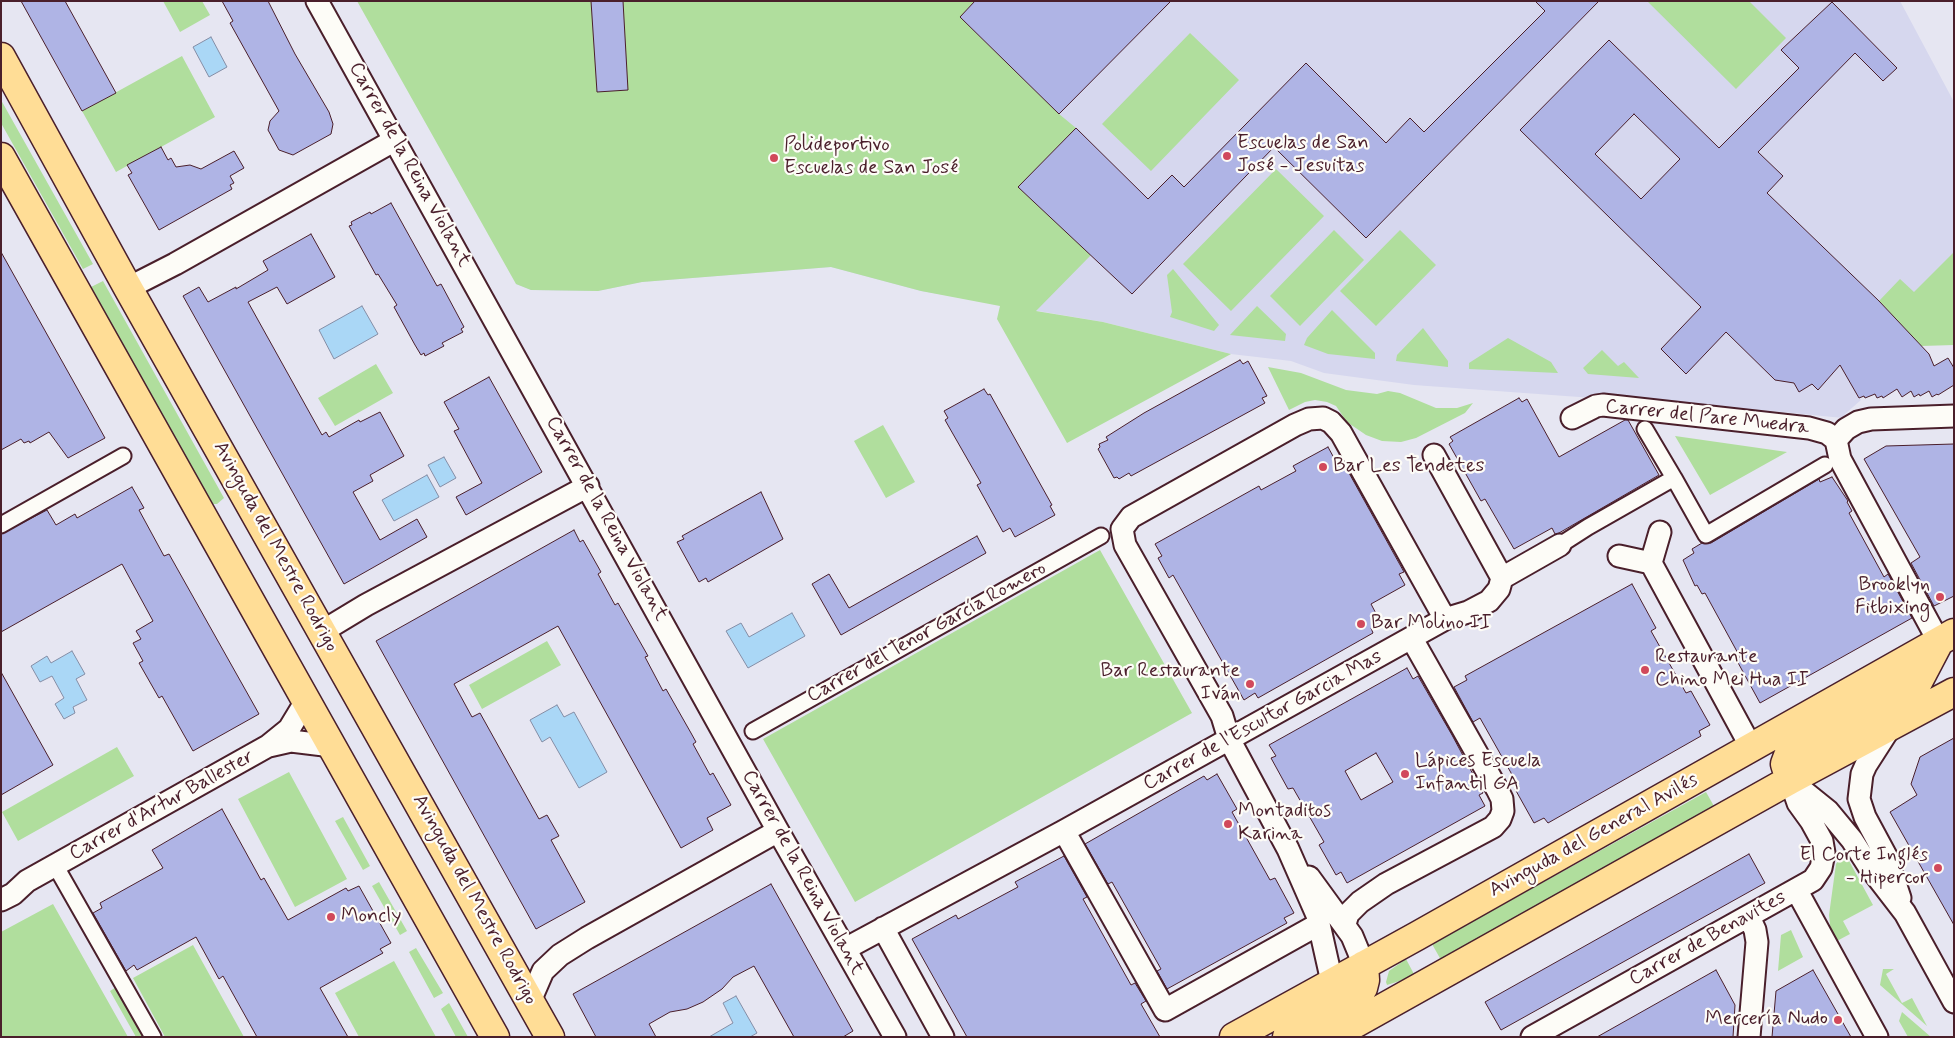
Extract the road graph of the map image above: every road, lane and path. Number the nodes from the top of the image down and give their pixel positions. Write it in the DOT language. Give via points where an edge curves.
graph roads {
  1 [pos="317,1"];
  2 [pos="1,57"];
  3 [pos="395,140"];
  4 [pos="1,157"];
  5 [pos="128,288"];
  6 [pos="1954,416"];
  7 [pos="1572,418"];
  8 [pos="1645,429"];
  9 [pos="1836,440"];
  10 [pos="1434,455"];
  11 [pos="123,456"];
  12 [pos="1824,465"];
  13 [pos="1674,478"];
  14 [pos="588,486"];
  15 [pos="1,525"];
  16 [pos="1660,532"];
  17 [pos="1101,536"];
  18 [pos="1560,545"];
  19 [pos="1619,556"];
  20 [pos="1651,563"];
  21 [pos="1502,578"];
  22 [pos="1445,619"];
  23 [pos="323,631"];
  24 [pos="1946,637"];
  25 [pos="1412,639"];
  26 [pos="1954,692"];
  27 [pos="306,702"];
  28 [pos="1892,725"];
  29 [pos="753,731"];
  30 [pos="1230,739"];
  31 [pos="268,746"];
  32 [pos="332,746"];
  33 [pos="1751,748"];
  34 [pos="1790,780"];
  35 [pos="1064,831"];
  36 [pos="778,832"];
  37 [pos="1288,849"];
  38 [pos="55,865"];
  39 [pos="26,881"];
  40 [pos="1,883"];
  41 [pos="1796,891"];
  42 [pos="1,900"];
  43 [pos="1905,912"];
  44 [pos="1749,917"];
  45 [pos="1319,924"];
  46 [pos="1345,924"];
  47 [pos="883,928"];
  48 [pos="846,949"];
  49 [pos="1364,965"];
  50 [pos="1332,982"];
  51 [pos="530,1001"];
  52 [pos="1954,1002"];
  53 [pos="152,1037"];
  54 [pos="495,1037"];
  55 [pos="550,1037"];
  56 [pos="895,1037"];
  57 [pos="943,1037"];
  58 [pos="1234,1037"];
  59 [pos="1287,1037"];
  60 [pos="1331,1037"];
  61 [pos="1532,1037"];
  62 [pos="1749,1037"];
  63 [pos="1877,1037"];
  1 -- 3 [label="street, Carrer de la Reina Violant"];
  2 -- 5 [label="main road, Avinguda del Mestre Rodrigo"];
  3 -- 5 [label="street"];
  3 -- 14 [label="street, Carrer de la Reina Violant"];
  4 -- 27 [label="main road"];
  5 -- 23 [label="main road, Avinguda del Mestre Rodrigo"];
  6 -- 9 [label="street, Carrer del Pare Muedra" via="1872,419 1858,422"];
  7 -- 9 [label="street, Carrer del Pare Muedra" via="1603,405 1809,428 1827,433"];
  8 -- 13 [label="street"];
  9 -- 24 [label="street" via="1840,459"];
  10 -- 21 [label="street"];
  11 -- 15 [label="street"];
  12 -- 13 [label="street" via="1706,535"];
  13 -- 18 [label="street"];
  14 -- 23 [label="street"];
  14 -- 36 [label="street, Carrer de la Reina Violant"];
  16 -- 20 [label="street"];
  17 -- 29 [label="street, Carrer del Tenor García Romero"];
  18 -- 21 [label="street"];
  19 -- 20 [label="street"];
  20 -- 33 [label="street"];
  21 -- 22 [label="street, Carrer de l'Escultor Garcia Mas" via="1499,589 1489,601"];
  22 -- 25 [label="street, Carrer de l'Escultor Garcia Mas"];
  22 -- 30 [label="street" via="1341,433 1322,418 1295,425 1131,517 1122,529 1125,545 1222,716"];
  23 -- 51 [label="main road, Avinguda del Mestre Rodrigo"];
  24 -- 33 [label="main road, Avinguda del General Avilés"];
  24 -- 34 [label="main road" via="1918,682 1788,756 1785,764"];
  25 -- 30 [label="street, Carrer de l'Escultor Garcia Mas"];
  25 -- 46 [label="street" via="1502,799 1503,811 1493,827 1386,884 1360,902 1348,914"];
  26 -- 28 [label="main road"];
  27 -- 31 [label="street, Carrer d'Artur Ballester" via="289,729"];
  27 -- 32 [label="main road"];
  28 -- 34 [label="main road"];
  28 -- 43 [label="street" via="1866,765 1859,799 1886,856"];
  30 -- 35 [label="street, Carrer de l'Escultor Garcia Mas"];
  30 -- 37 [label="street"];
  31 -- 32 [label="street, Carrer d'Artur Ballester" via="291,741"];
  31 -- 38 [label="street, Carrer d'Artur Ballester"];
  32 -- 54 [label="main road"];
  33 -- 49 [label="main road, Avinguda del General Avilés"];
  34 -- 41 [label="street, Carrer de Benavites" via="1798,803 1822,841 1824,853 1814,880"];
  34 -- 43 [label="street" via="1828,811"];
  34 -- 60 [label="main road"];
  35 -- 45 [label="street" via="1166,1010"];
  35 -- 47 [label="street, Carrer de l'Escultor Garcia Mas"];
  36 -- 48 [label="street, Carrer de la Reina Violant"];
  36 -- 51 [label="street" via="560,954 543,971"];
  37 -- 45 [label="street"];
  37 -- 46 [label="street"];
  38 -- 39 [label="street, Carrer d'Artur Ballester"];
  38 -- 53 [label="street, Carrer d'Artur Ballester"];
  39 -- 40 [label="street, Carrer d'Artur Ballester"];
  39 -- 42 [label="street, Carrer d'Artur Ballester"];
  41 -- 44 [label="street, Carrer de Benavites"];
  41 -- 63 [label="street"];
  43 -- 52 [label="street"];
  44 -- 61 [label="street, Carrer de Benavites"];
  44 -- 62 [label="street" via="1757,942"];
  45 -- 50 [label="street"];
  46 -- 49 [label="street"];
  47 -- 48 [label="street, Carrer de l'Escultor Garcia Mas"];
  47 -- 57 [label="street"];
  48 -- 56 [label="street, Carrer de la Reina Violant"];
  49 -- 50 [label="main road, Avinguda del General Avilés"];
  49 -- 59 [label="main road" via="1363,988 1355,998"];
  50 -- 58 [label="main road, Avinguda del General Avilés"];
  51 -- 55 [label="main road, Avinguda del Mestre Rodrigo"];
}
